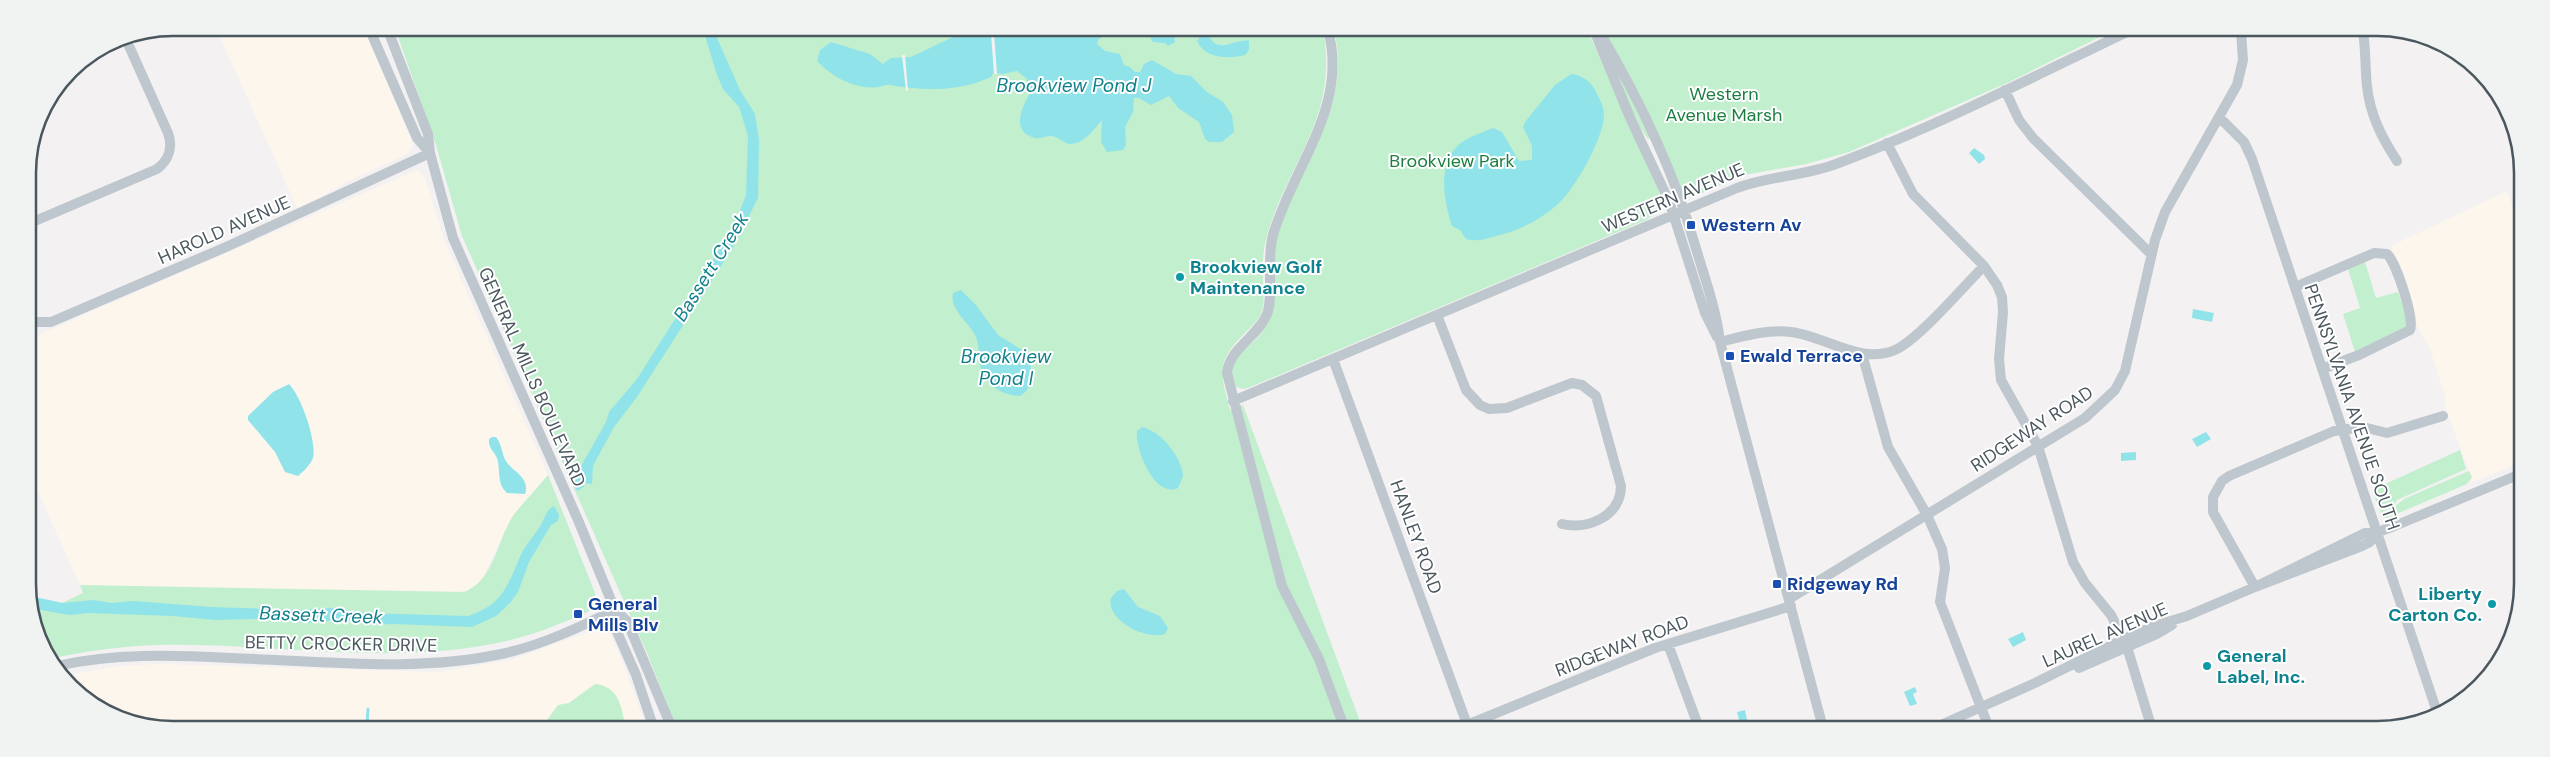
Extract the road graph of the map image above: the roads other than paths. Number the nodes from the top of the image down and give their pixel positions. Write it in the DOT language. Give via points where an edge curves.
graph roads {
  1 [pos="372,36"];
  2 [pos="391,36"];
  3 [pos="1329,36"];
  4 [pos="1596,36"];
  5 [pos="1602,36"];
  6 [pos="2119,36"];
  7 [pos="2241,36"];
  8 [pos="2363,36"];
  9 [pos="128,44"];
  10 [pos="2005,90"];
  11 [pos="2220,118"];
  12 [pos="1887,143"];
  13 [pos="430,153"];
  14 [pos="2397,161"];
  15 [pos="1685,211"];
  16 [pos="1674,215"];
  17 [pos="37,220"];
  18 [pos="2151,254"];
  19 [pos="1984,266"];
  20 [pos="2295,287"];
  21 [pos="1437,315"];
  22 [pos="37,322"];
  23 [pos="1720,342"];
  24 [pos="1862,354"];
  25 [pos="1333,359"];
  26 [pos="2322,369"];
  27 [pos="1233,401"];
  28 [pos="2443,416"];
  29 [pos="2342,431"];
  30 [pos="2038,446"];
  31 [pos="2514,478"];
  32 [pos="1927,515"];
  33 [pos="1562,524"];
  34 [pos="2378,532"];
  35 [pos="2255,586"];
  36 [pos="1790,602"];
  37 [pos="615,610"];
  38 [pos="2126,643"];
  39 [pos="1668,644"];
  40 [pos="63,665"];
  41 [pos="2435,707"];
  42 [pos="1981,708"];
  43 [pos="1342,720"];
  44 [pos="1466,720"];
  45 [pos="1482,720"];
  46 [pos="1696,720"];
  47 [pos="1821,720"];
  48 [pos="1952,720"];
  49 [pos="1986,720"];
  50 [pos="2149,720"];
  51 [pos="651,721"];
  52 [pos="669,721"];
  1 -- 13 [label="street, GENERAL MILLS BOULEVARD" via="416,138"];
  2 -- 13 [label="street, GENERAL MILLS BOULEVARD" via="424,119"];
  3 -- 27 [label="street" via="1332,76 1326,111 1273,234 1267,314 1233,355 1228,367"];
  4 -- 16 [label="street"];
  5 -- 15 [label="street" via="1647,122"];
  6 -- 10 [label="street, WESTERN AVENUE"];
  7 -- 11 [label="street, RIDGEWAY ROAD" via="2240,77"];
  8 -- 14 [label="street" via="2372,112"];
  9 -- 17 [label="street" via="170,139 166,160 157,169"];
  10 -- 12 [label="street, WESTERN AVENUE"];
  10 -- 18 [label="street" via="2019,120 2032,138"];
  11 -- 18 [label="street, RIDGEWAY ROAD" via="2165,212"];
  11 -- 20 [label="street, PENNSYLVANIA AVENUE SOUTH" via="2239,135 2249,151"];
  12 -- 15 [label="street, WESTERN AVENUE" via="1817,170 1746,185"];
  12 -- 19 [label="street" via="1913,194"];
  13 -- 22 [label="street, HAROLD AVENUE" via="226,247 51,322"];
  13 -- 37 [label="street, GENERAL MILLS BOULEVARD" via="453,238"];
  15 -- 16 [label="street, WESTERN AVENUE"];
  15 -- 23 [label="street" via="1713,303"];
  16 -- 21 [label="street, WESTERN AVENUE"];
  16 -- 23 [label="street" via="1705,313"];
  18 -- 30 [label="street, RIDGEWAY ROAD" via="2121,381 2095,410"];
  19 -- 24 [label="street" via="1906,344 1888,353"];
  19 -- 30 [label="street" via="2002,297 2001,380"];
  20 -- 26 [label="street, PENNSYLVANIA AVENUE SOUTH"];
  20 -- 26 [label="street" via="2374,253 2387,254 2394,264 2412,320 2410,330"];
  21 -- 25 [label="street, WESTERN AVENUE"];
  21 -- 33 [label="street" via="1466,390 1480,405 1489,409 1508,408 1572,383 1582,385 1596,396 1621,486 1620,498 1614,510 1603,517 1582,526"];
  23 -- 24 [label="street" via="1783,331 1810,336"];
  23 -- 36 [label="street"];
  24 -- 32 [label="street" via="1888,447"];
  25 -- 27 [label="street, WESTERN AVENUE"];
  25 -- 44 [label="street, HANLEY ROAD"];
  26 -- 29 [label="street, PENNSYLVANIA AVENUE SOUTH"];
  27 -- 43 [label="street" via="1282,586 1319,659"];
  28 -- 29 [label="street" via="2388,433 2363,428"];
  29 -- 34 [label="street, PENNSYLVANIA AVENUE SOUTH"];
  29 -- 35 [label="street" via="2329,432 2229,476 2216,489 2212,502 2216,517"];
  30 -- 32 [label="street, RIDGEWAY ROAD"];
  30 -- 38 [label="street" via="2073,562"];
  31 -- 34 [label="street, LAUREL AVENUE"];
  32 -- 36 [label="street, RIDGEWAY ROAD"];
  32 -- 42 [label="street" via="1945,563 1940,602"];
  34 -- 35 [label="street, LAUREL AVENUE" via="2365,533"];
  34 -- 41 [label="street, PENNSYLVANIA AVENUE SOUTH"];
  35 -- 38 [label="street, LAUREL AVENUE"];
  36 -- 39 [label="street, RIDGEWAY ROAD"];
  36 -- 47 [label="street"];
  37 -- 40 [label="street, BETTY CROCKER DRIVE" via="544,642 471,660 397,664 140,656"];
  37 -- 51 [label="street, GENERAL MILLS BOULEVARD" via="614,625"];
  37 -- 52 [label="street, GENERAL MILLS BOULEVARD" via="627,620"];
  38 -- 42 [label="street, LAUREL AVENUE"];
  38 -- 50 [label="street"];
  39 -- 45 [label="street, RIDGEWAY ROAD"];
  39 -- 46 [label="street"];
  42 -- 48 [label="street, LAUREL AVENUE"];
  42 -- 49 [label="street"];
}
